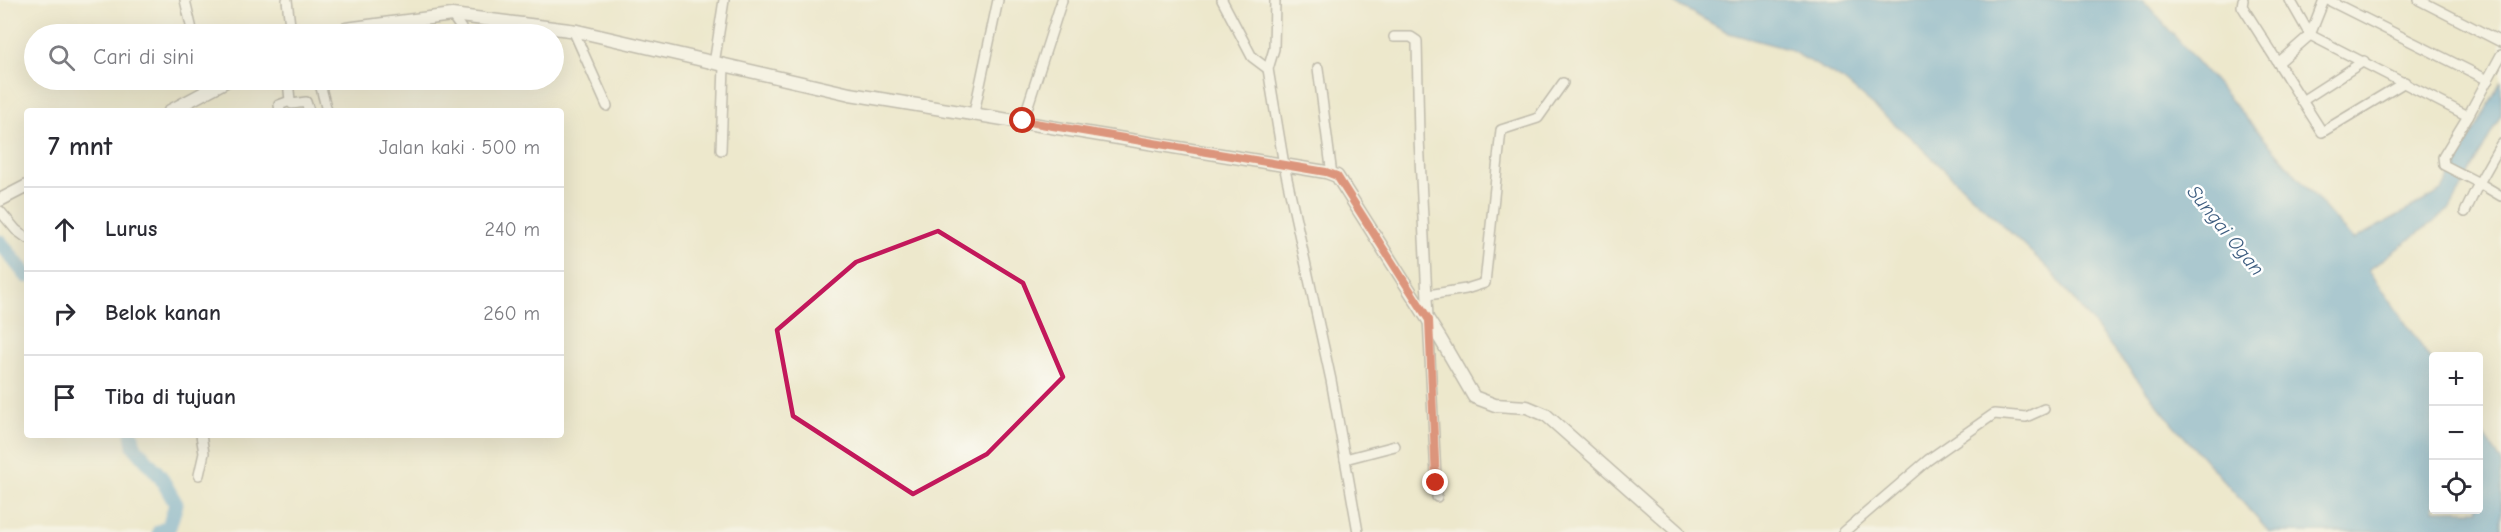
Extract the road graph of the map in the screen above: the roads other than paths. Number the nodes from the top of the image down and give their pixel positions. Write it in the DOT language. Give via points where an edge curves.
graph roads {
  1 [pos="185,0"];
  2 [pos="287,0"];
  3 [pos="723,0"];
  4 [pos="998,0"];
  5 [pos="1062,0"];
  6 [pos="1222,0"];
  7 [pos="1275,0"];
  8 [pos="2243,0"];
  9 [pos="2290,0"];
  10 [pos="2326,0"];
  11 [pos="2419,0"];
  12 [pos="452,15"];
  13 [pos="191,24"];
  14 [pos="290,24"];
  15 [pos="384,24"];
  16 [pos="458,24"];
  17 [pos="525,24"];
  18 [pos="564,29"];
  19 [pos="573,30"];
  20 [pos="2310,35"];
  21 [pos="1394,37"];
  22 [pos="2501,42"];
  23 [pos="2501,55"];
  24 [pos="2364,61"];
  25 [pos="2278,63"];
  26 [pos="719,65"];
  27 [pos="1318,68"];
  28 [pos="1268,69"];
  29 [pos="2488,80"];
  30 [pos="2405,82"];
  31 [pos="1563,83"];
  32 [pos="199,90"];
  33 [pos="289,90"];
  34 [pos="322,90"];
  35 [pos="290,101"];
  36 [pos="2302,101"];
  37 [pos="607,106"];
  38 [pos="174,108"];
  39 [pos="280,108"];
  40 [pos="308,108"];
  41 [pos="326,108"];
  42 [pos="974,113"];
  43 [pos="2468,116"];
  44 [pos="1023,121"];
  45 [pos="2501,144"];
  46 [pos="721,150"];
  47 [pos="1284,165"];
  48 [pos="1329,173"];
  49 [pos="2475,181"];
  50 [pos="24,188"];
  51 [pos="2501,196"];
  52 [pos="0,200"];
  53 [pos="0,211"];
  54 [pos="2465,212"];
  55 [pos="24,236"];
  56 [pos="1428,294"];
  57 [pos="1429,320"];
  58 [pos="2044,409"];
  59 [pos="202,438"];
  60 [pos="1395,446"];
  61 [pos="1348,457"];
  62 [pos="199,475"];
  63 [pos="1437,497"];
  64 [pos="1358,532"];
  65 [pos="1678,532"];
  66 [pos="1844,532"];
  1 -- 13 [label="street"];
  2 -- 14 [label="street"];
  3 -- 26 [label="street"];
  4 -- 42 [label="street"];
  5 -- 44 [label="street"];
  6 -- 28 [label="street" via="1252,57"];
  7 -- 28 [label="street" via="1274,49"];
  8 -- 25 [label="street" via="2242,6"];
  9 -- 20 [label="street"];
  10 -- 20 [label="street"];
  10 -- 29 [label="street"];
  11 -- 22 [label="street"];
  12 -- 15 [label="street"];
  12 -- 16 [label="street"];
  12 -- 17 [label="street"];
  18 -- 19 [label="street"];
  19 -- 26 [label="street"];
  19 -- 37 [label="street"];
  20 -- 24 [label="street"];
  20 -- 25 [label="street"];
  21 -- 56 [label="street" via="1417,41"];
  23 -- 29 [label="street"];
  24 -- 30 [label="street"];
  24 -- 36 [label="street"];
  25 -- 36 [label="street"];
  26 -- 42 [label="street" via="850,94"];
  26 -- 46 [label="street"];
  27 -- 48 [label="street"];
  28 -- 47 [label="street"];
  29 -- 43 [label="street"];
  30 -- 36 [label="street" via="2326,131 2319,130"];
  30 -- 43 [label="street"];
  31 -- 56 [label="street" via="1538,118 1501,130 1486,280 1466,289"];
  32 -- 38 [label="street"];
  33 -- 35 [label="street"];
  34 -- 41 [label="street"];
  35 -- 39 [label="street"];
  35 -- 40 [label="street" via="306,102"];
  42 -- 44 [label="street"];
  43 -- 49 [label="street" via="2443,157 2444,165"];
  44 -- 47 [label="street"];
  45 -- 49 [label="street"];
  47 -- 48 [label="street"];
  47 -- 61 [label="street"];
  48 -- 57 [label="street" via="1337,176"];
  49 -- 51 [label="street"];
  49 -- 54 [label="street"];
  50 -- 52 [label="street"];
  53 -- 55 [label="street"];
  56 -- 57 [label="street"];
  57 -- 63 [label="street"];
  57 -- 65 [label="street" via="1474,397 1485,403 1527,407 1546,416"];
  58 -- 66 [label="street" via="2026,417 1994,414 1928,460"];
  59 -- 62 [label="street" via="204,453"];
  60 -- 61 [label="street"];
  61 -- 64 [label="street"];
}
